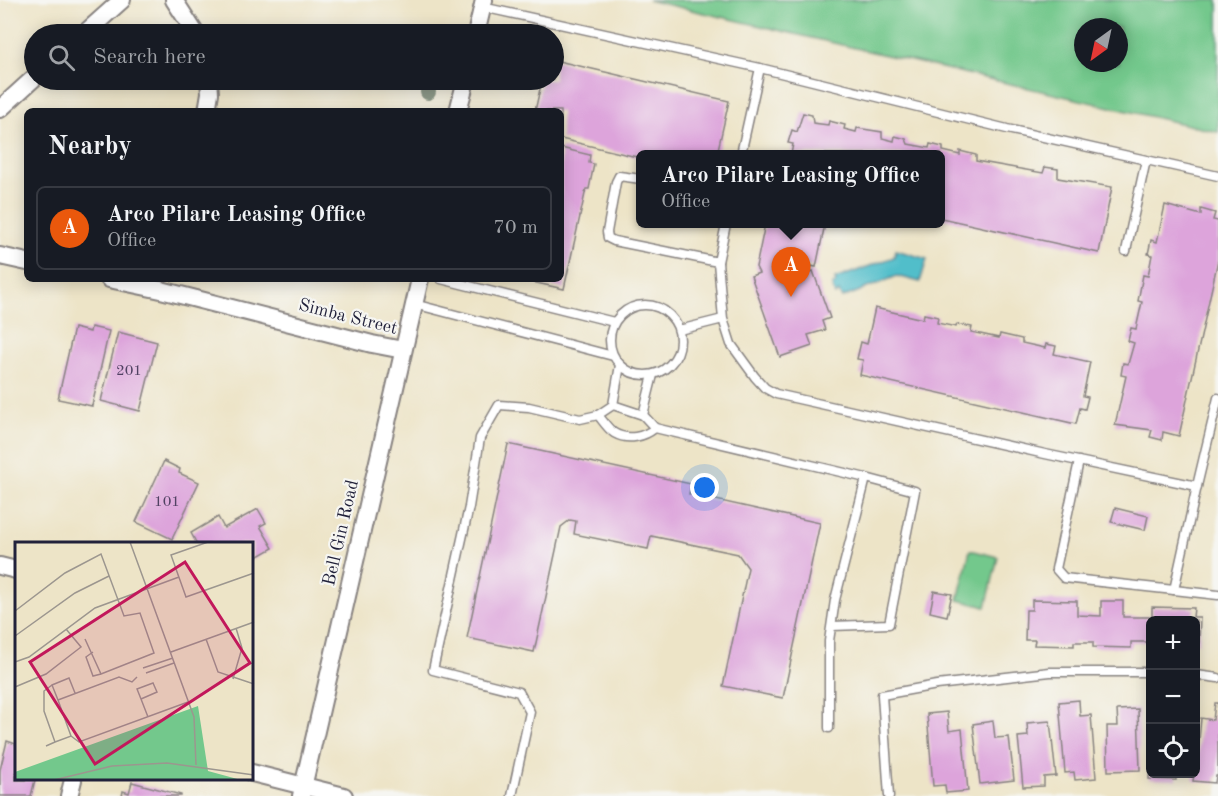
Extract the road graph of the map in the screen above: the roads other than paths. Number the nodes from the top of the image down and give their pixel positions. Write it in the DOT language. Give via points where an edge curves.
graph roads {
  1 [pos="122,0"];
  2 [pos="174,0"];
  3 [pos="483,4"];
  4 [pos="95,24"];
  5 [pos="190,24"];
  6 [pos="478,24"];
  7 [pos="760,68"];
  8 [pos="24,87"];
  9 [pos="210,90"];
  10 [pos="463,90"];
  11 [pos="208,108"];
  12 [pos="459,108"];
  13 [pos="0,109"];
  14 [pos="742,150"];
  15 [pos="1146,160"];
  16 [pos="1218,176"];
  17 [pos="636,178"];
  18 [pos="725,228"];
  19 [pos="1126,251"];
  20 [pos="0,256"];
  21 [pos="24,261"];
  22 [pos="718,262"];
  23 [pos="141,282"];
  24 [pos="419,282"];
  25 [pos="453,282"];
  26 [pos="162,284"];
  27 [pos="414,304"];
  28 [pos="723,319"];
  29 [pos="614,322"];
  30 [pos="679,330"];
  31 [pos="403,350"];
  32 [pos="613,356"];
  33 [pos="620,365"];
  34 [pos="653,375"];
  35 [pos="1218,398"];
  36 [pos="613,405"];
  37 [pos="598,415"];
  38 [pos="643,415"];
  39 [pos="655,428"];
  40 [pos="1079,461"];
  41 [pos="866,478"];
  42 [pos="1197,486"];
  43 [pos="0,567"];
  44 [pos="15,570"];
  45 [pos="1174,590"];
  46 [pos="1218,595"];
  47 [pos="832,626"];
  48 [pos="1146,672"];
  49 [pos="1200,676"];
  50 [pos="1218,678"];
  51 [pos="829,728"];
  52 [pos="254,774"];
  53 [pos="73,781"];
  54 [pos="302,790"];
  55 [pos="69,796"];
  56 [pos="344,796"];
  57 [pos="512,796"];
  58 [pos="889,796"];
  1 -- 4 [label="street"];
  2 -- 5 [label="street"];
  3 -- 6 [label="street"];
  3 -- 7 [label="lane"];
  7 -- 14 [label="lane"];
  7 -- 15 [label="lane"];
  8 -- 13 [label="street"];
  9 -- 11 [label="street"];
  10 -- 12 [label="street"];
  15 -- 16 [label="lane"];
  15 -- 19 [label="lane"];
  17 -- 22 [label="lane" via="619,176 616,182 608,238"];
  18 -- 22 [label="lane"];
  20 -- 21 [label="street"];
  22 -- 28 [label="lane"];
  23 -- 26 [label="street, Simba Street"];
  24 -- 27 [label="street, Bell Gin Road"];
  25 -- 29 [label="lane"];
  26 -- 31 [label="street, Simba Street"];
  27 -- 31 [label="street, Bell Gin Road"];
  27 -- 32 [label="lane"];
  28 -- 30 [label="lane"];
  28 -- 40 [label="lane" via="731,344 755,377 776,394"];
  29 -- 30 [label="lane" via="622,313 643,304 666,311"];
  29 -- 32 [label="lane" via="610,333"];
  30 -- 34 [label="lane" via="679,353 664,371"];
  31 -- 54 [label="street, Bell Gin Road"];
  32 -- 33 [label="lane"];
  33 -- 34 [label="lane" via="630,372"];
  33 -- 36 [label="lane"];
  34 -- 38 [label="lane"];
  35 -- 42 [label="lane"];
  36 -- 37 [label="lane"];
  36 -- 38 [label="lane"];
  37 -- 39 [label="lane" via="615,433 629,438 645,436"];
  37 -- 57 [label="lane" via="580,419 530,407 499,405 480,438 433,670 519,692 530,712"];
  38 -- 39 [label="lane"];
  39 -- 41 [label="lane"];
  40 -- 42 [label="lane"];
  40 -- 45 [label="lane" via="1056,569 1064,578"];
  41 -- 47 [label="lane"];
  41 -- 47 [label="lane" via="915,491 889,624"];
  42 -- 45 [label="lane"];
  43 -- 44 [label="street"];
  45 -- 46 [label="lane"];
  47 -- 51 [label="lane"];
  48 -- 58 [label="lane" via="1050,672 882,695"];
  49 -- 50 [label="lane"];
  52 -- 54 [label="street"];
  53 -- 55 [label="street"];
  54 -- 56 [label="street"];
}
